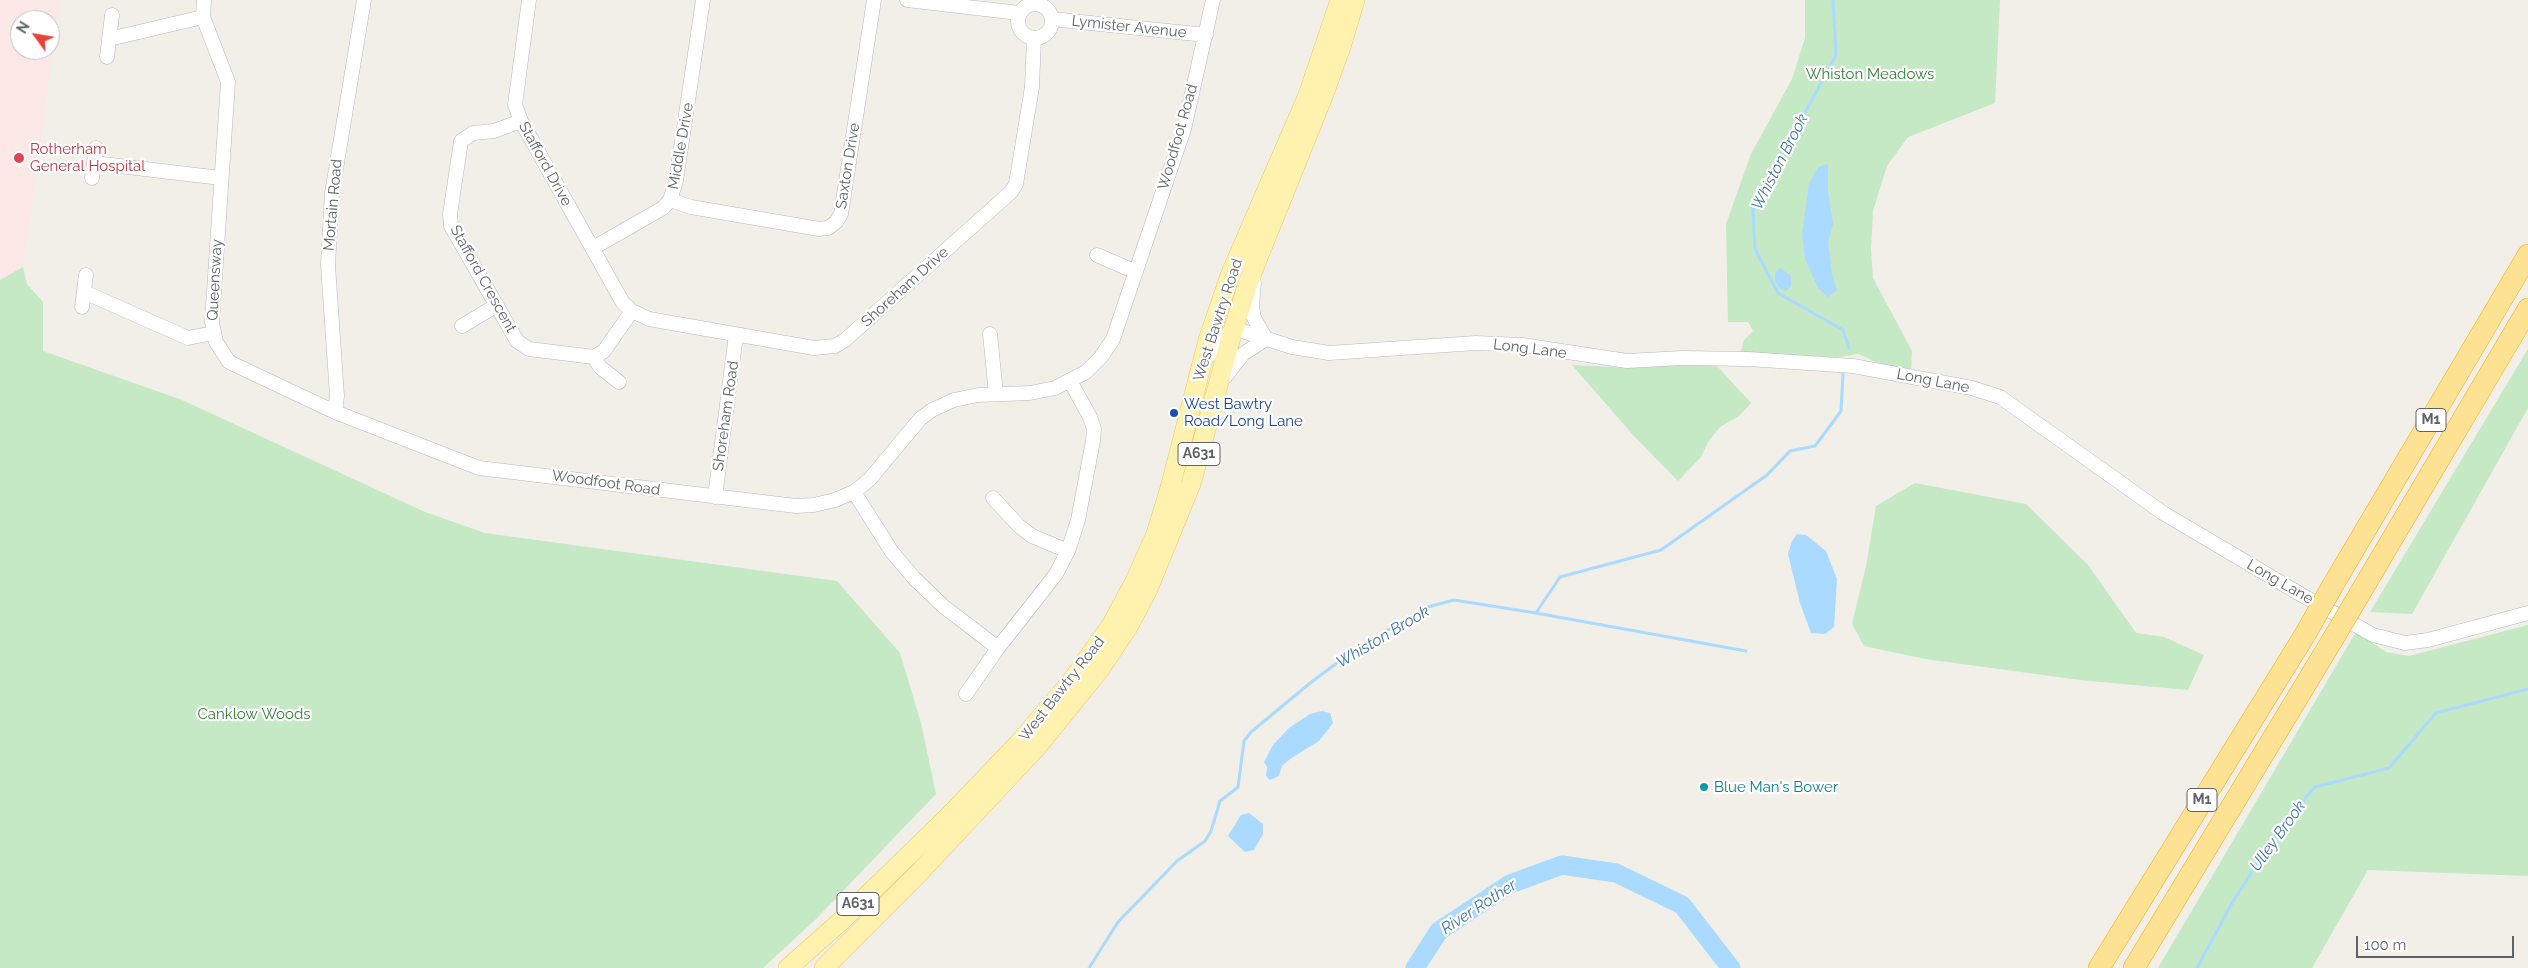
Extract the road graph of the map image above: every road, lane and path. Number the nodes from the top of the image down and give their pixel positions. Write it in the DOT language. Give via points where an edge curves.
graph roads {
  1 [pos="204,0"];
  2 [pos="364,0"];
  3 [pos="529,0"];
  4 [pos="703,0"];
  5 [pos="874,0"];
  6 [pos="907,0"];
  7 [pos="1213,0"];
  8 [pos="1340,0"];
  9 [pos="1355,0"];
  10 [pos="1036,2"];
  11 [pos="1019,13"];
  12 [pos="112,15"];
  13 [pos="203,17"];
  14 [pos="1052,19"];
  15 [pos="1206,35"];
  16 [pos="1034,38"];
  17 [pos="109,40"];
  18 [pos="107,57"];
  19 [pos="520,121"];
  20 [pos="96,148"];
  21 [pos="94,163"];
  22 [pos="92,178"];
  23 [pos="221,178"];
  24 [pos="670,200"];
  25 [pos="593,248"];
  26 [pos="1097,255"];
  27 [pos="2528,255"];
  28 [pos="1255,265"];
  29 [pos="1136,272"];
  30 [pos="86,275"];
  31 [pos="84,292"];
  32 [pos="497,306"];
  33 [pos="82,307"];
  34 [pos="2528,309"];
  35 [pos="632,311"];
  36 [pos="462,325"];
  37 [pos="1234,328"];
  38 [pos="213,333"];
  39 [pos="990,334"];
  40 [pos="736,335"];
  41 [pos="1266,339"];
  42 [pos="594,358"];
  43 [pos="1200,373"];
  44 [pos="1070,381"];
  45 [pos="618,382"];
  46 [pos="1216,390"];
  47 [pos="996,394"];
  48 [pos="335,412"];
  49 [pos="854,492"];
  50 [pos="715,497"];
  51 [pos="993,498"];
  52 [pos="1068,551"];
  53 [pos="2528,613"];
  54 [pos="998,648"];
  55 [pos="966,694"];
  56 [pos="871,921"];
  57 [pos="835,926"];
  58 [pos="788,968"];
  59 [pos="824,968"];
  60 [pos="2099,968"];
  61 [pos="2134,968"];
  1 -- 13 [label="street, Queensway"];
  2 -- 48 [label="street, Mortain Road" via="332,193 328,265 337,396"];
  3 -- 19 [label="street, Stafford Drive" via="515,94"];
  4 -- 24 [label="street, Middle Drive" via="676,181"];
  5 -- 24 [label="street, Saxton Drive" via="841,214 836,222 828,228 819,229 691,207"];
  6 -- 11 [label="street"];
  7 -- 15 [label="street, Woodfoot Road"];
  8 -- 43 [label="main road, West Bawtry Road / A631" via="1308,94 1231,274"];
  9 -- 28 [label="main road, West Bawtry Road / A631" via="1332,73"];
  10 -- 11 [label="street, Lymister Avenue"];
  10 -- 14 [label="street, Lymister Avenue" via="1047,8"];
  11 -- 16 [label="street" via="1020,30"];
  12 -- 17 [label="street"];
  13 -- 17 [label="street"];
  13 -- 23 [label="street, Queensway" via="228,82"];
  14 -- 15 [label="street, Lymister Avenue"];
  14 -- 16 [label="street, Lymister Avenue" via="1047,33"];
  15 -- 29 [label="street, Woodfoot Road" via="1184,129"];
  16 -- 40 [label="street, Shoreham Drive" via="1032,87 1016,184 1011,192 836,346 814,348"];
  17 -- 18 [label="street"];
  19 -- 25 [label="street, Stafford Drive"];
  19 -- 32 [label="street, Stafford Crescent" via="466,136 458,148 451,226"];
  20 -- 21 [label="street"];
  21 -- 22 [label="street"];
  21 -- 23 [label="street"];
  23 -- 38 [label="street, Queensway"];
  24 -- 25 [label="street, Middle Drive" via="663,208"];
  25 -- 35 [label="street, Stafford Drive" via="624,303"];
  26 -- 29 [label="street"];
  27 -- 60 [label="highway, M1, bridge" via="2306,633"];
  28 -- 37 [label="main road, West Bawtry Road / A631"];
  28 -- 41 [label="street, A631" via="1252,308"];
  29 -- 44 [label="street, Woodfoot Road" via="1113,339 1086,372"];
  30 -- 31 [label="street"];
  31 -- 33 [label="street"];
  31 -- 38 [label="street, Queensway" via="188,338"];
  32 -- 36 [label="street"];
  32 -- 42 [label="street, Stafford Crescent" via="522,346"];
  34 -- 61 [label="highway, M1, bridge"];
  35 -- 40 [label="street, Shoreham Drive" via="649,319"];
  35 -- 42 [label="street" via="604,351"];
  37 -- 41 [label="street, Long Lane"];
  37 -- 43 [label="street, A631" via="1212,350"];
  37 -- 46 [label="main road, West Bawtry Road / A631"];
  38 -- 48 [label="street, Woodfoot Road" via="229,362"];
  39 -- 47 [label="street"];
  40 -- 50 [label="street, Shoreham Road"];
  41 -- 46 [label="street" via="1234,362"];
  41 -- 53 [label="street, Long Lane" via="1292,348 1329,353 1476,343 1522,345 1626,361 1748,359 1853,366 1972,388 2000,397 2163,513 2373,635 2405,643 2428,640"];
  42 -- 45 [label="street"];
  43 -- 57 [label="main road, West Bawtry Road / A631" via="1156,534 1112,624 1071,682 1019,743"];
  44 -- 47 [label="street, Woodfoot Road" via="1030,393"];
  44 -- 52 [label="street" via="1090,417 1094,441 1078,520"];
  46 -- 56 [label="main road, West Bawtry Road / A631" via="1191,484 1173,532 1128,627 1100,669 1037,747"];
  47 -- 49 [label="street, Woodfoot Road" via="954,400 932,410 920,419 869,480"];
  48 -- 50 [label="street, Woodfoot Road" via="479,468"];
  49 -- 50 [label="street, Woodfoot Road" via="821,504 796,506"];
  49 -- 54 [label="street" via="892,552 914,578"];
  51 -- 52 [label="street" via="1032,536"];
  52 -- 54 [label="street" via="1043,594"];
  54 -- 55 [label="street"];
  56 -- 57 [label="main road, West Bawtry Road / A631" via="860,918"];
  56 -- 59 [label="main road, West Bawtry Road / A631"];
  57 -- 58 [label="main road, West Bawtry Road / A631"];
}
